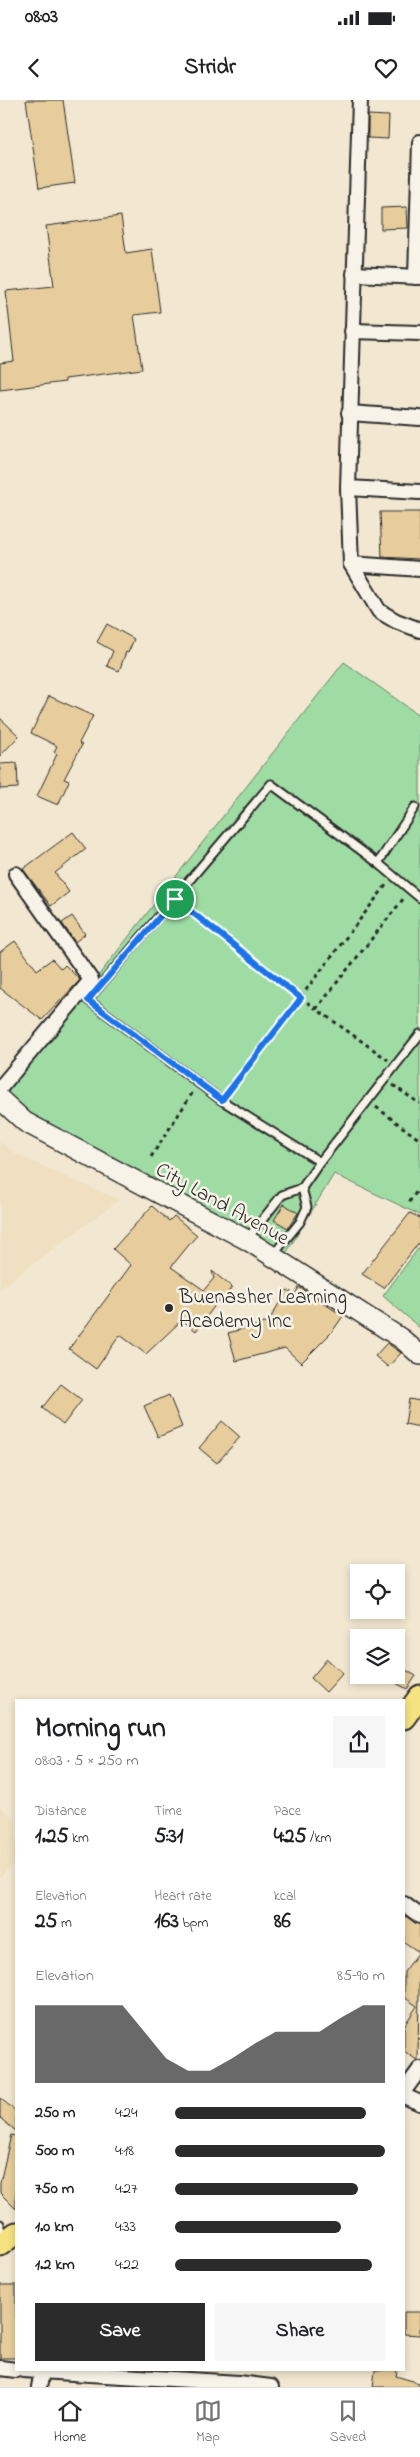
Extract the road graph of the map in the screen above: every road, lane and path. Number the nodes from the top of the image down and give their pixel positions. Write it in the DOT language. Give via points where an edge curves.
graph roads {
  1 [pos="360,100"];
  2 [pos="420,142"];
  3 [pos="354,274"];
  4 [pos="418,277"];
  5 [pos="352,331"];
  6 [pos="420,333"];
  7 [pos="349,413"];
  8 [pos="420,418"];
  9 [pos="348,488"];
  10 [pos="420,492"];
  11 [pos="351,564"];
  12 [pos="420,568"];
  13 [pos="420,630"];
  14 [pos="414,807"];
  15 [pos="378,863"];
  16 [pos="16,874"];
  17 [pos="393,876"];
  18 [pos="410,890"];
  19 [pos="420,898"];
  20 [pos="175,899"];
  21 [pos="301,998"];
  22 [pos="316,1009"];
  23 [pos="420,1034"];
  24 [pos="417,1043"];
  25 [pos="394,1065"];
  26 [pos="384,1078"];
  27 [pos="199,1083"];
  28 [pos="0,1088"];
  29 [pos="0,1099"];
  30 [pos="222,1100"];
  31 [pos="367,1100"];
  32 [pos="420,1104"];
  33 [pos="420,1140"];
  34 [pos="150,1157"];
  35 [pos="320,1162"];
  36 [pos="420,1187"];
  37 [pos="302,1188"];
  38 [pos="409,1202"];
  39 [pos="246,1240"];
  40 [pos="273,1255"];
  41 [pos="420,1355"];
  42 [pos="420,1696"];
  43 [pos="405,1717"];
  44 [pos="405,1905"];
  45 [pos="420,1916"];
  46 [pos="420,2069"];
  47 [pos="405,2090"];
  48 [pos="405,2096"];
  49 [pos="420,2103"];
  50 [pos="0,2368"];
  51 [pos="15,2370"];
  52 [pos="42,2371"];
  53 [pos="38,2387"];
  54 [pos="271,2387"];
  1 -- 3 [label="street"];
  2 -- 4 [label="street"];
  3 -- 4 [label="street"];
  3 -- 5 [label="street"];
  5 -- 6 [label="street"];
  5 -- 7 [label="street"];
  7 -- 8 [label="street"];
  7 -- 9 [label="street"];
  9 -- 10 [label="street"];
  9 -- 11 [label="street"];
  11 -- 12 [label="street"];
  11 -- 13 [label="street" via="379,611"];
  14 -- 15 [label="lane"];
  15 -- 17 [label="lane"];
  15 -- 20 [label="lane" via="271,784"];
  16 -- 28 [label="street" via="91,980"];
  17 -- 18 [label="lane"];
  17 -- 21 [label="path"];
  18 -- 19 [label="lane"];
  18 -- 22 [label="path"];
  20 -- 21 [label="path"];
  20 -- 27 [label="lane" via="88,1000"];
  21 -- 22 [label="path"];
  21 -- 30 [label="path"];
  22 -- 25 [label="path"];
  23 -- 24 [label="lane"];
  24 -- 25 [label="lane"];
  25 -- 26 [label="lane"];
  26 -- 31 [label="lane"];
  26 -- 32 [label="path"];
  27 -- 30 [label="lane"];
  27 -- 34 [label="path"];
  29 -- 39 [label="street, City Land Avenue" via="25,1122"];
  30 -- 35 [label="lane"];
  31 -- 33 [label="path"];
  31 -- 35 [label="lane"];
  35 -- 37 [label="lane"];
  36 -- 38 [label="path"];
  37 -- 39 [label="lane" via="282,1195"];
  37 -- 40 [label="lane" via="307,1207 300,1222"];
  39 -- 40 [label="street, City Land Avenue"];
  40 -- 41 [label="street, City Land Avenue" via="402,1339"];
  42 -- 43 [label="main road"];
  44 -- 45 [label="street"];
  46 -- 47 [label="street"];
  48 -- 49 [label="street"];
  50 -- 51 [label="street"];
  52 -- 53 [label="street"];
  52 -- 54 [label="street"];
}
